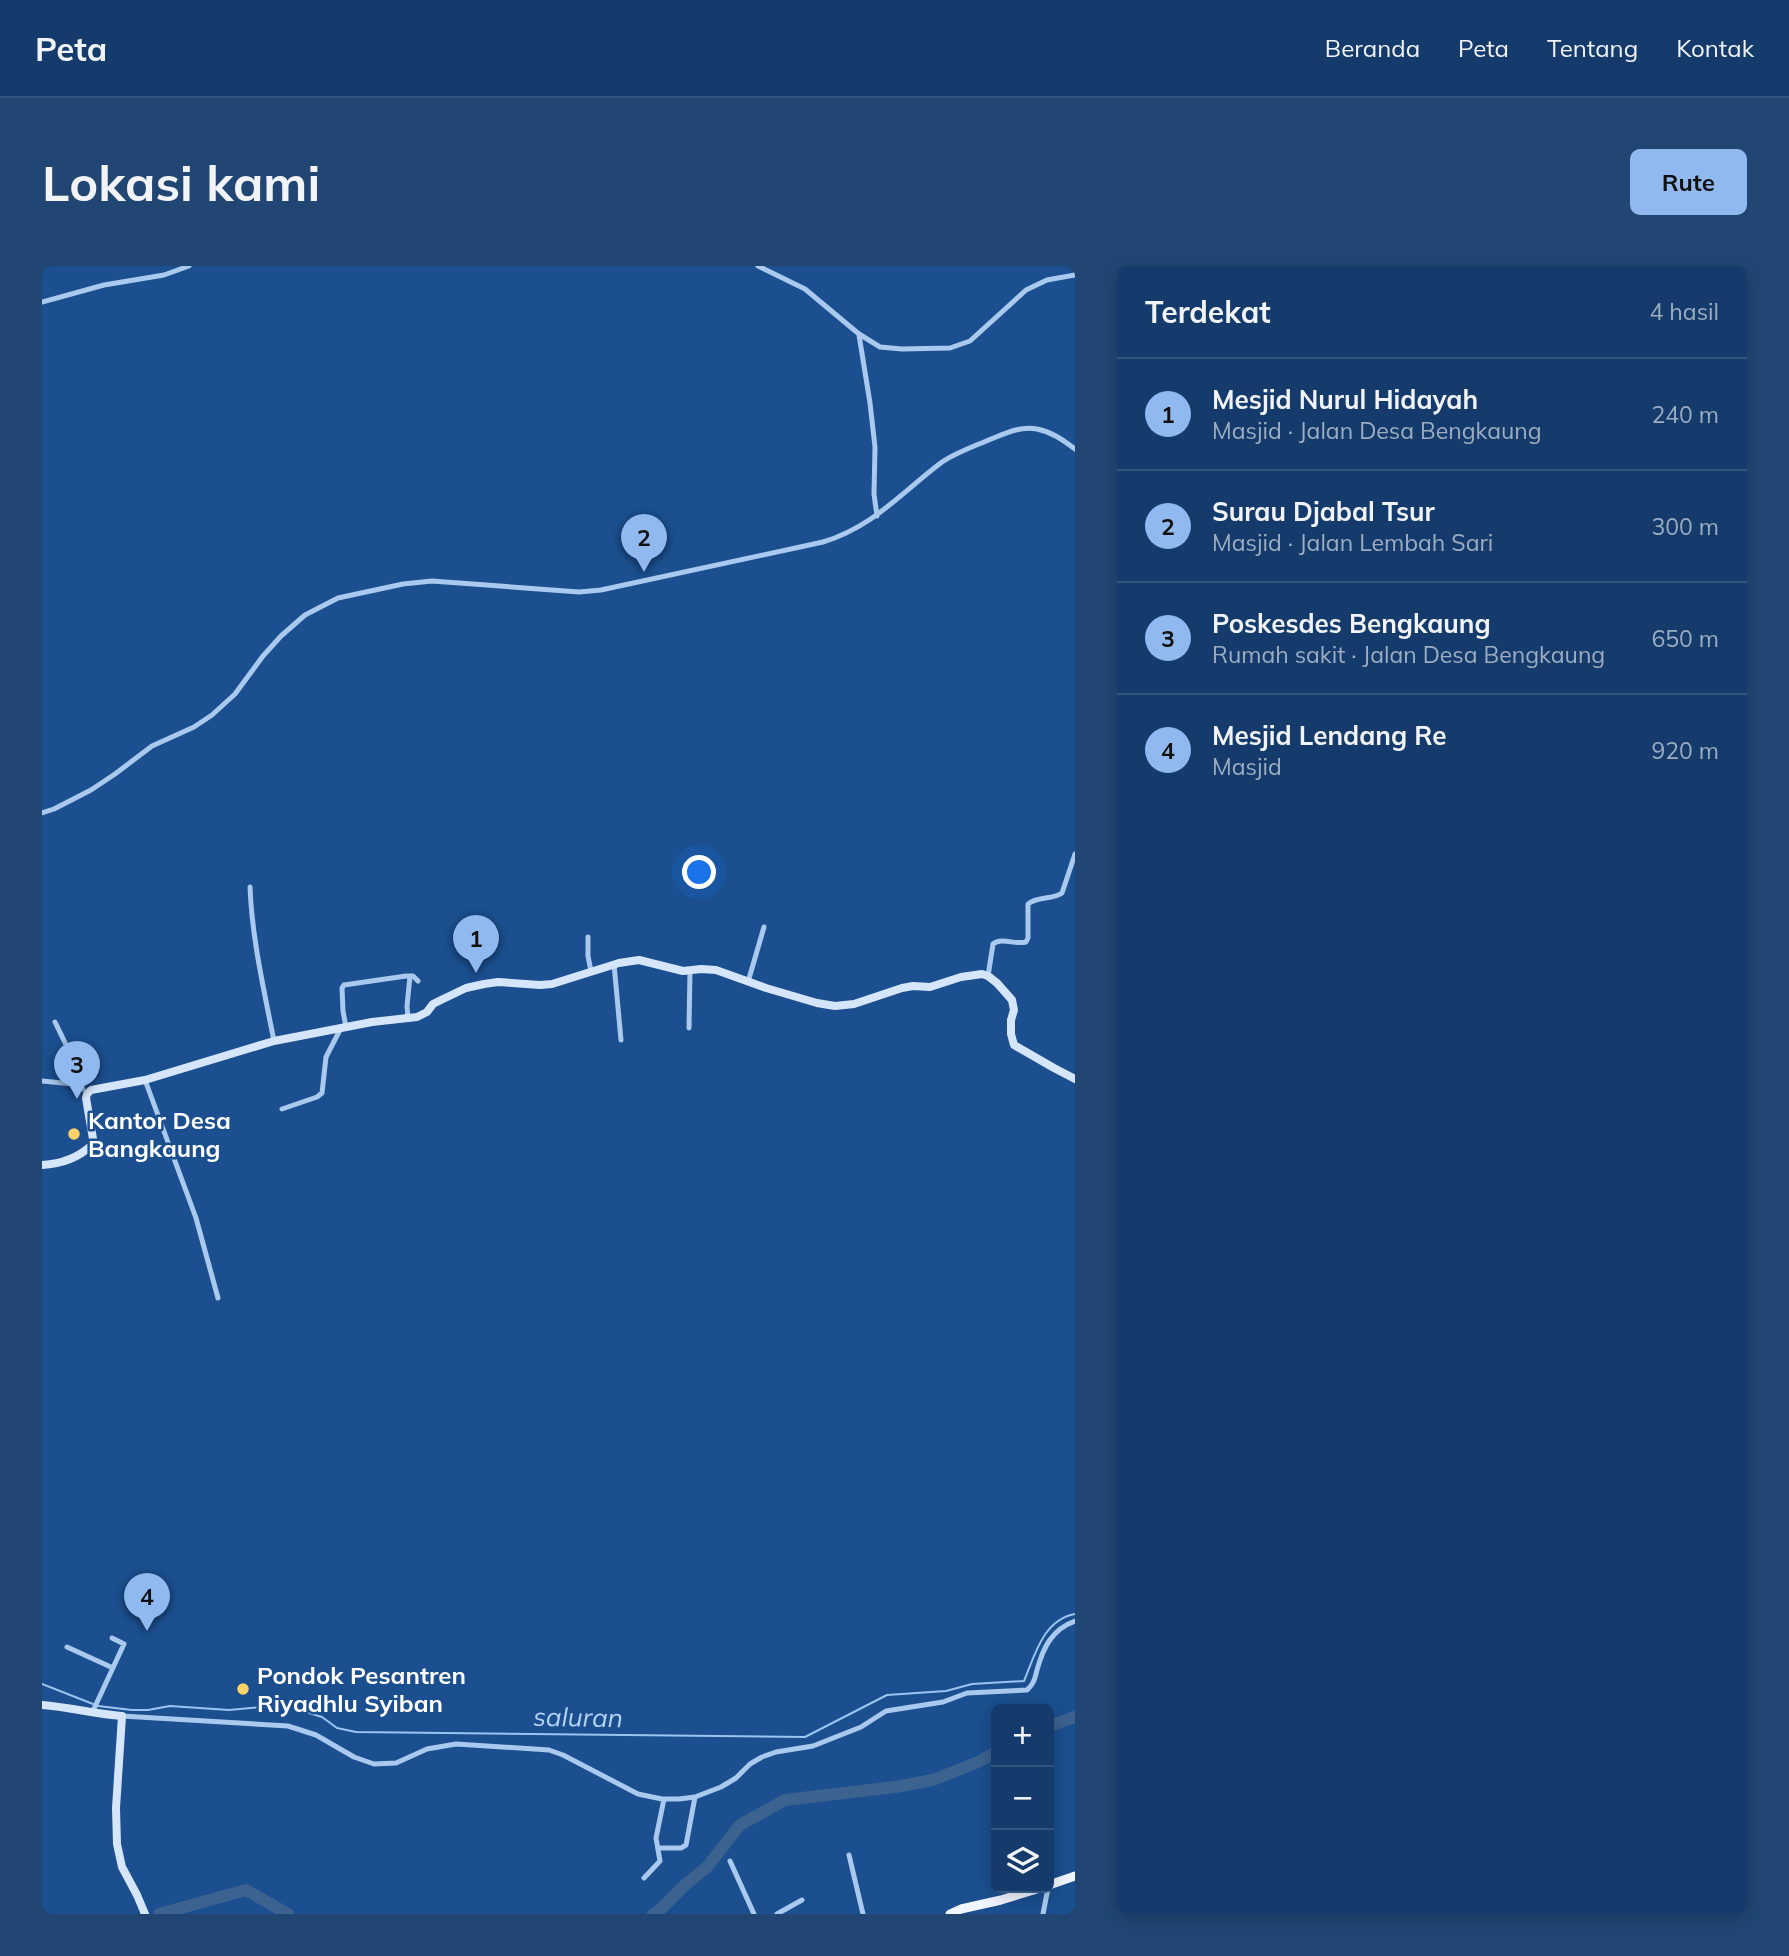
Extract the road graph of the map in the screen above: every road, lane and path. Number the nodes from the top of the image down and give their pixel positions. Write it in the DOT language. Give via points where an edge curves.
graph roads {
  1 [pos="189,266"];
  2 [pos="758,266"];
  3 [pos="1075,275"];
  4 [pos="42,302"];
  5 [pos="859,334"];
  6 [pos="1075,449"];
  7 [pos="877,516"];
  8 [pos="42,813"];
  9 [pos="1075,854"];
  10 [pos="250,887"];
  11 [pos="764,927"];
  12 [pos="588,937"];
  13 [pos="614,964"];
  14 [pos="591,971"];
  15 [pos="690,971"];
  16 [pos="410,976"];
  17 [pos="988,976"];
  18 [pos="418,981"];
  19 [pos="748,982"];
  20 [pos="408,1018"];
  21 [pos="55,1022"];
  22 [pos="343,1027"];
  23 [pos="690,1028"];
  24 [pos="621,1040"];
  25 [pos="274,1041"];
  26 [pos="1075,1079"];
  27 [pos="145,1080"];
  28 [pos="42,1081"];
  29 [pos="84,1090"];
  30 [pos="282,1109"];
  31 [pos="42,1165"];
  32 [pos="218,1298"];
  33 [pos="1075,1621"];
  34 [pos="112,1638"];
  35 [pos="67,1647"];
  36 [pos="113,1668"];
  37 [pos="42,1705"];
  38 [pos="93,1712"];
  39 [pos="122,1716"];
  40 [pos="695,1797"];
  41 [pos="664,1800"];
  42 [pos="657,1848"];
  43 [pos="849,1855"];
  44 [pos="730,1861"];
  45 [pos="1075,1876"];
  46 [pos="644,1878"];
  47 [pos="1054,1884"];
  48 [pos="1024,1893"];
  49 [pos="1047,1893"];
  50 [pos="802,1900"];
  51 [pos="961,1911"];
  52 [pos="145,1914"];
  53 [pos="754,1914"];
  54 [pos="777,1914"];
  55 [pos="863,1914"];
  56 [pos="950,1914"];
  57 [pos="1043,1914"];
  1 -- 4 [label="street"];
  2 -- 5 [label="street" via="812,294"];
  3 -- 5 [label="street" via="1026,290 970,341 957,346 890,349"];
  5 -- 7 [label="street" via="875,447"];
  6 -- 7 [label="street" via="1046,431 1027,428 1009,432 943,461"];
  7 -- 8 [label="street" via="823,542 601,590 432,581 338,597 304,615 281,636 235,694 212,715 152,746 91,790"];
  9 -- 17 [label="street" via="1062,893 1028,904 1026,941 993,944"];
  10 -- 25 [label="street" via="253,933"];
  11 -- 19 [label="street"];
  12 -- 14 [label="street"];
  13 -- 14 [label="street"];
  13 -- 15 [label="street" via="639,960"];
  13 -- 24 [label="street"];
  14 -- 20 [label="street" via="546,985 498,982 475,986"];
  15 -- 19 [label="street" via="716,970"];
  15 -- 23 [label="street"];
  16 -- 18 [label="street"];
  16 -- 20 [label="street"];
  16 -- 22 [label="street" via="344,985"];
  17 -- 19 [label="street" via="902,988 835,1006"];
  17 -- 26 [label="street" via="1012,1000 1014,1045"];
  20 -- 22 [label="street"];
  21 -- 29 [label="street"];
  22 -- 25 [label="street"];
  22 -- 30 [label="street" via="326,1057 322,1093"];
  25 -- 27 [label="street"];
  27 -- 29 [label="street"];
  27 -- 32 [label="street" via="196,1217"];
  28 -- 29 [label="street"];
  29 -- 31 [label="street" via="92,1145 75,1157"];
  33 -- 40 [label="street" via="1048,1642 1034,1683 1027,1690 967,1693 943,1702 886,1711 813,1746 762,1757 729,1782"];
  34 -- 36 [label="street" via="124,1644"];
  35 -- 36 [label="street"];
  36 -- 38 [label="street"];
  37 -- 38 [label="street"];
  38 -- 39 [label="street"];
  39 -- 41 [label="street" via="288,1726 379,1764 456,1744 549,1749 638,1794"];
  39 -- 52 [label="street" via="117,1844 124,1872"];
  40 -- 41 [label="street"];
  40 -- 42 [label="street" via="685,1845"];
  41 -- 42 [label="street"];
  42 -- 46 [label="street" via="660,1861"];
  43 -- 55 [label="street"];
  44 -- 53 [label="street"];
  45 -- 47 [label="main road"];
  48 -- 51 [label="main road"];
  49 -- 57 [label="street"];
  50 -- 54 [label="street"];
  51 -- 56 [label="main road"];
}
